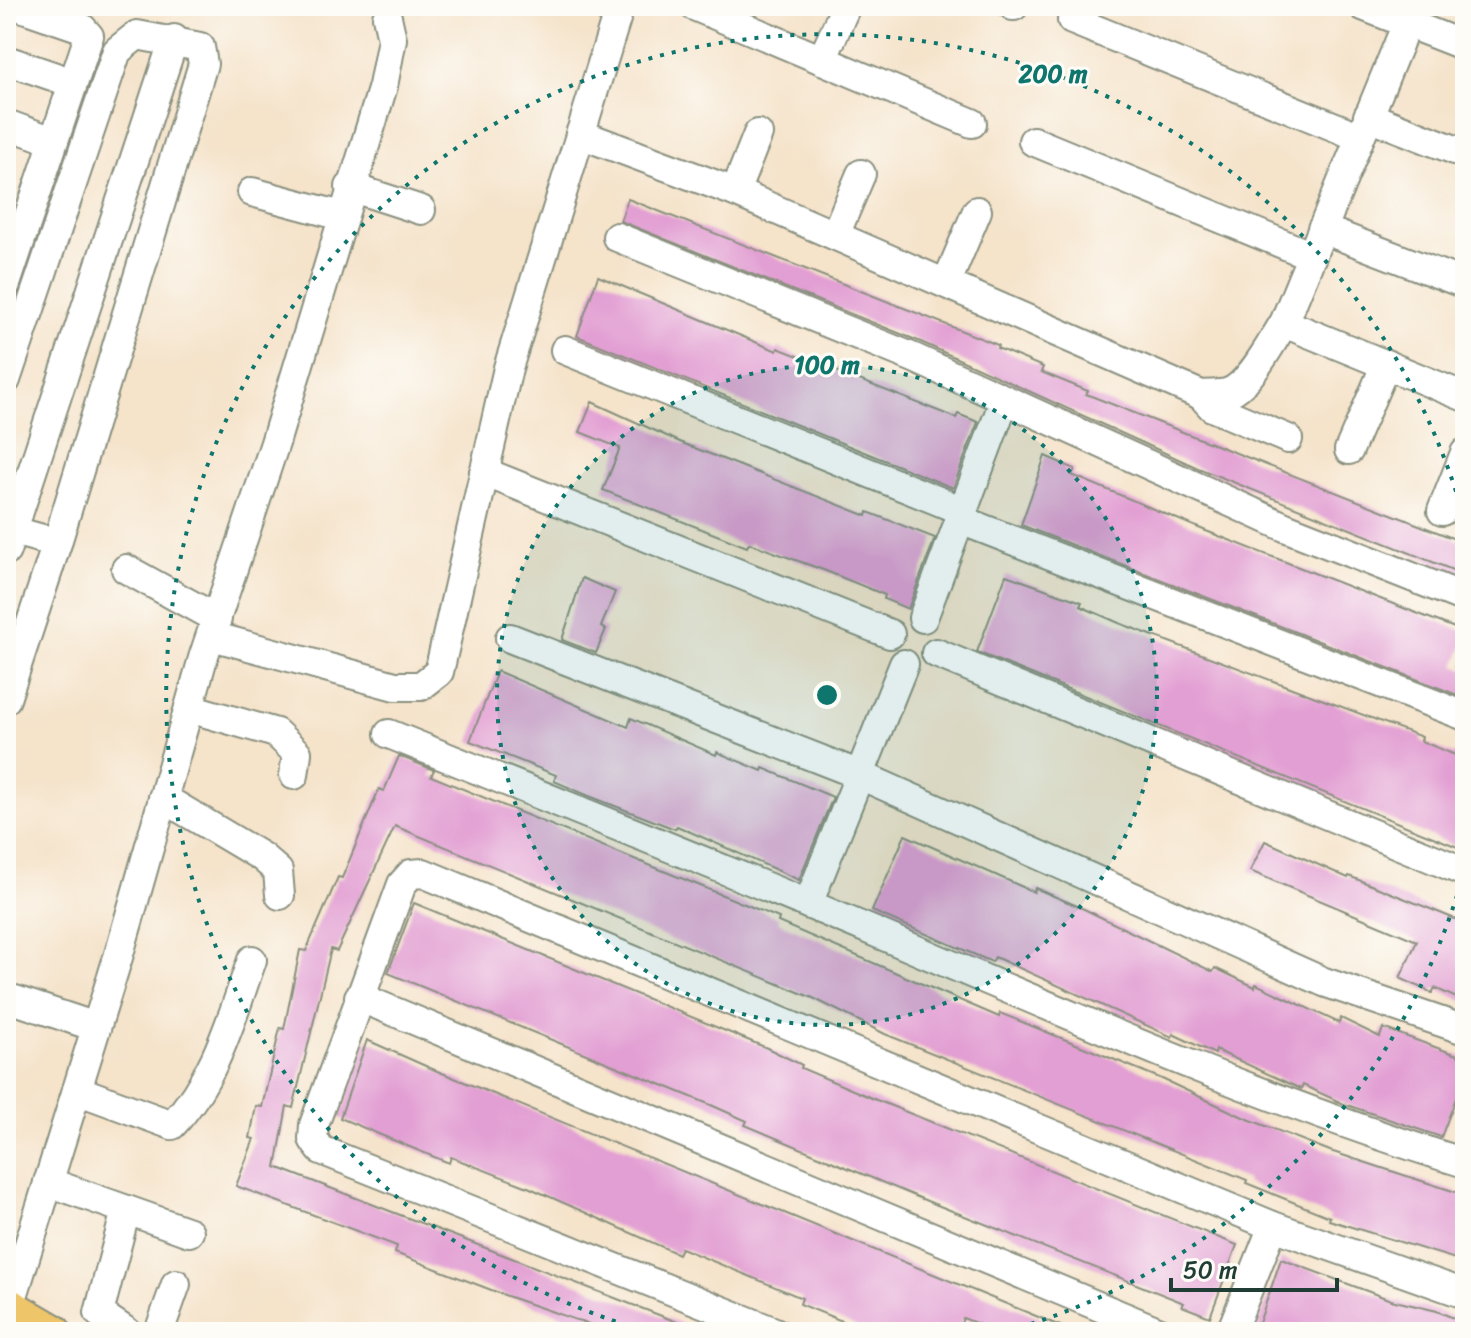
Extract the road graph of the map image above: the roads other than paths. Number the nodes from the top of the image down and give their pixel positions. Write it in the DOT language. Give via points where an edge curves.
graph roads {
  1 [pos="18,6"];
  2 [pos="620,6"];
  3 [pos="694,6"];
  4 [pos="846,6"];
  5 [pos="1363,6"];
  6 [pos="1410,15"];
  7 [pos="387,17"];
  8 [pos="1072,20"];
  9 [pos="174,39"];
  10 [pos="1465,46"];
  11 [pos="6,60"];
  12 [pos="822,60"];
  13 [pos="73,83"];
  14 [pos="972,123"];
  15 [pos="6,124"];
  16 [pos="1364,127"];
  17 [pos="580,134"];
  18 [pos="758,134"];
  19 [pos="53,141"];
  20 [pos="1033,141"];
  21 [pos="1465,154"];
  22 [pos="861,174"];
  23 [pos="350,187"];
  24 [pos="252,192"];
  25 [pos="735,192"];
  26 [pos="421,210"];
  27 [pos="977,211"];
  28 [pos="342,216"];
  29 [pos="1322,229"];
  30 [pos="835,235"];
  31 [pos="617,237"];
  32 [pos="1312,256"];
  33 [pos="947,282"];
  34 [pos="6,284"];
  35 [pos="1465,284"];
  36 [pos="1284,323"];
  37 [pos="565,350"];
  38 [pos="1386,364"];
  39 [pos="6,380"];
  40 [pos="1201,395"];
  41 [pos="1465,397"];
  42 [pos="1004,401"];
  43 [pos="1288,439"];
  44 [pos="1349,450"];
  45 [pos="1465,453"];
  46 [pos="484,472"];
  47 [pos="1442,511"];
  48 [pos="959,514"];
  49 [pos="8,537"];
  50 [pos="57,543"];
  51 [pos="126,569"];
  52 [pos="1465,598"];
  53 [pos="923,618"];
  54 [pos="215,627"];
  55 [pos="890,634"];
  56 [pos="510,638"];
  57 [pos="936,653"];
  58 [pos="904,664"];
  59 [pos="6,699"];
  60 [pos="189,708"];
  61 [pos="1465,716"];
  62 [pos="389,734"];
  63 [pos="294,775"];
  64 [pos="860,775"];
  65 [pos="163,798"];
  66 [pos="1465,872"];
  67 [pos="280,895"];
  68 [pos="808,904"];
  69 [pos="252,960"];
  70 [pos="359,997"];
  71 [pos="6,1003"];
  72 [pos="96,1027"];
  73 [pos="1465,1030"];
  74 [pos="77,1090"];
  75 [pos="1464,1161"];
  76 [pos="48,1182"];
  77 [pos="126,1210"];
  78 [pos="1273,1226"];
  79 [pos="189,1232"];
  80 [pos="176,1284"];
  81 [pos="1465,1294"];
  82 [pos="9,1312"];
  83 [pos="54,1332"];
  84 [pos="127,1332"];
  85 [pos="159,1332"];
  86 [pos="775,1332"];
  87 [pos="1160,1332"];
  88 [pos="1231,1332"];
  1 -- 13 [label="street" via="82,28 89,36"];
  2 -- 17 [label="street"];
  3 -- 12 [label="street"];
  4 -- 12 [label="street"];
  5 -- 6 [label="street"];
  6 -- 10 [label="street"];
  6 -- 16 [label="street"];
  7 -- 23 [label="street" via="392,39 383,86"];
  8 -- 16 [label="street"];
  9 -- 39 [label="street" via="137,35 117,51"];
  9 -- 49 [label="street"];
  9 -- 50 [label="street" via="200,47 203,64"];
  11 -- 13 [label="street"];
  12 -- 14 [label="street"];
  13 -- 19 [label="street"];
  15 -- 19 [label="street"];
  16 -- 21 [label="street"];
  16 -- 29 [label="street"];
  17 -- 25 [label="street"];
  17 -- 46 [label="street" via="519,328"];
  18 -- 25 [label="street"];
  19 -- 34 [label="street"];
  20 -- 32 [label="street"];
  22 -- 30 [label="street"];
  23 -- 26 [label="street"];
  23 -- 28 [label="street"];
  24 -- 28 [label="street"];
  25 -- 30 [label="street"];
  27 -- 33 [label="street"];
  28 -- 54 [label="street"];
  29 -- 32 [label="street"];
  29 -- 35 [label="street"];
  30 -- 33 [label="street"];
  31 -- 42 [label="street" via="914,358"];
  32 -- 36 [label="street"];
  33 -- 40 [label="street"];
  36 -- 38 [label="street"];
  36 -- 40 [label="street" via="1238,387"];
  37 -- 48 [label="street"];
  38 -- 41 [label="street"];
  38 -- 44 [label="street"];
  40 -- 43 [label="street" via="1212,407"];
  42 -- 48 [label="street"];
  42 -- 52 [label="street" via="1285,527"];
  45 -- 47 [label="street"];
  46 -- 54 [label="street" via="439,672 421,686 395,686"];
  46 -- 55 [label="street"];
  48 -- 53 [label="street"];
  48 -- 61 [label="street"];
  49 -- 50 [label="street"];
  50 -- 59 [label="street"];
  51 -- 54 [label="street"];
  53 -- 55 [label="street" via="903,619"];
  53 -- 57 [label="street" via="938,635"];
  54 -- 60 [label="street"];
  55 -- 58 [label="street" via="891,653"];
  56 -- 64 [label="street"];
  57 -- 58 [label="street" via="920,666"];
  57 -- 66 [label="street"];
  58 -- 64 [label="street"];
  60 -- 63 [label="street" via="276,733 297,753"];
  60 -- 65 [label="street"];
  62 -- 68 [label="street"];
  64 -- 68 [label="street"];
  64 -- 73 [label="street" via="1324,982"];
  65 -- 67 [label="street" via="262,857 278,871"];
  65 -- 72 [label="street"];
  68 -- 75 [label="street" via="1224,1081 1346,1126"];
  69 -- 74 [label="street" via="197,1098 172,1125"];
  70 -- 78 [label="street" via="402,884 411,874 423,873"];
  70 -- 86 [label="street" via="314,1125 313,1139 321,1150"];
  70 -- 87 [label="street"];
  71 -- 72 [label="street" via="15,1000"];
  72 -- 74 [label="street"];
  74 -- 76 [label="street"];
  76 -- 77 [label="street"];
  76 -- 82 [label="street"];
  77 -- 79 [label="street"];
  77 -- 84 [label="street" via="99,1313"];
  78 -- 81 [label="street"];
  78 -- 88 [label="street"];
  80 -- 85 [label="street"];
  82 -- 83 [label="main road"];
}
